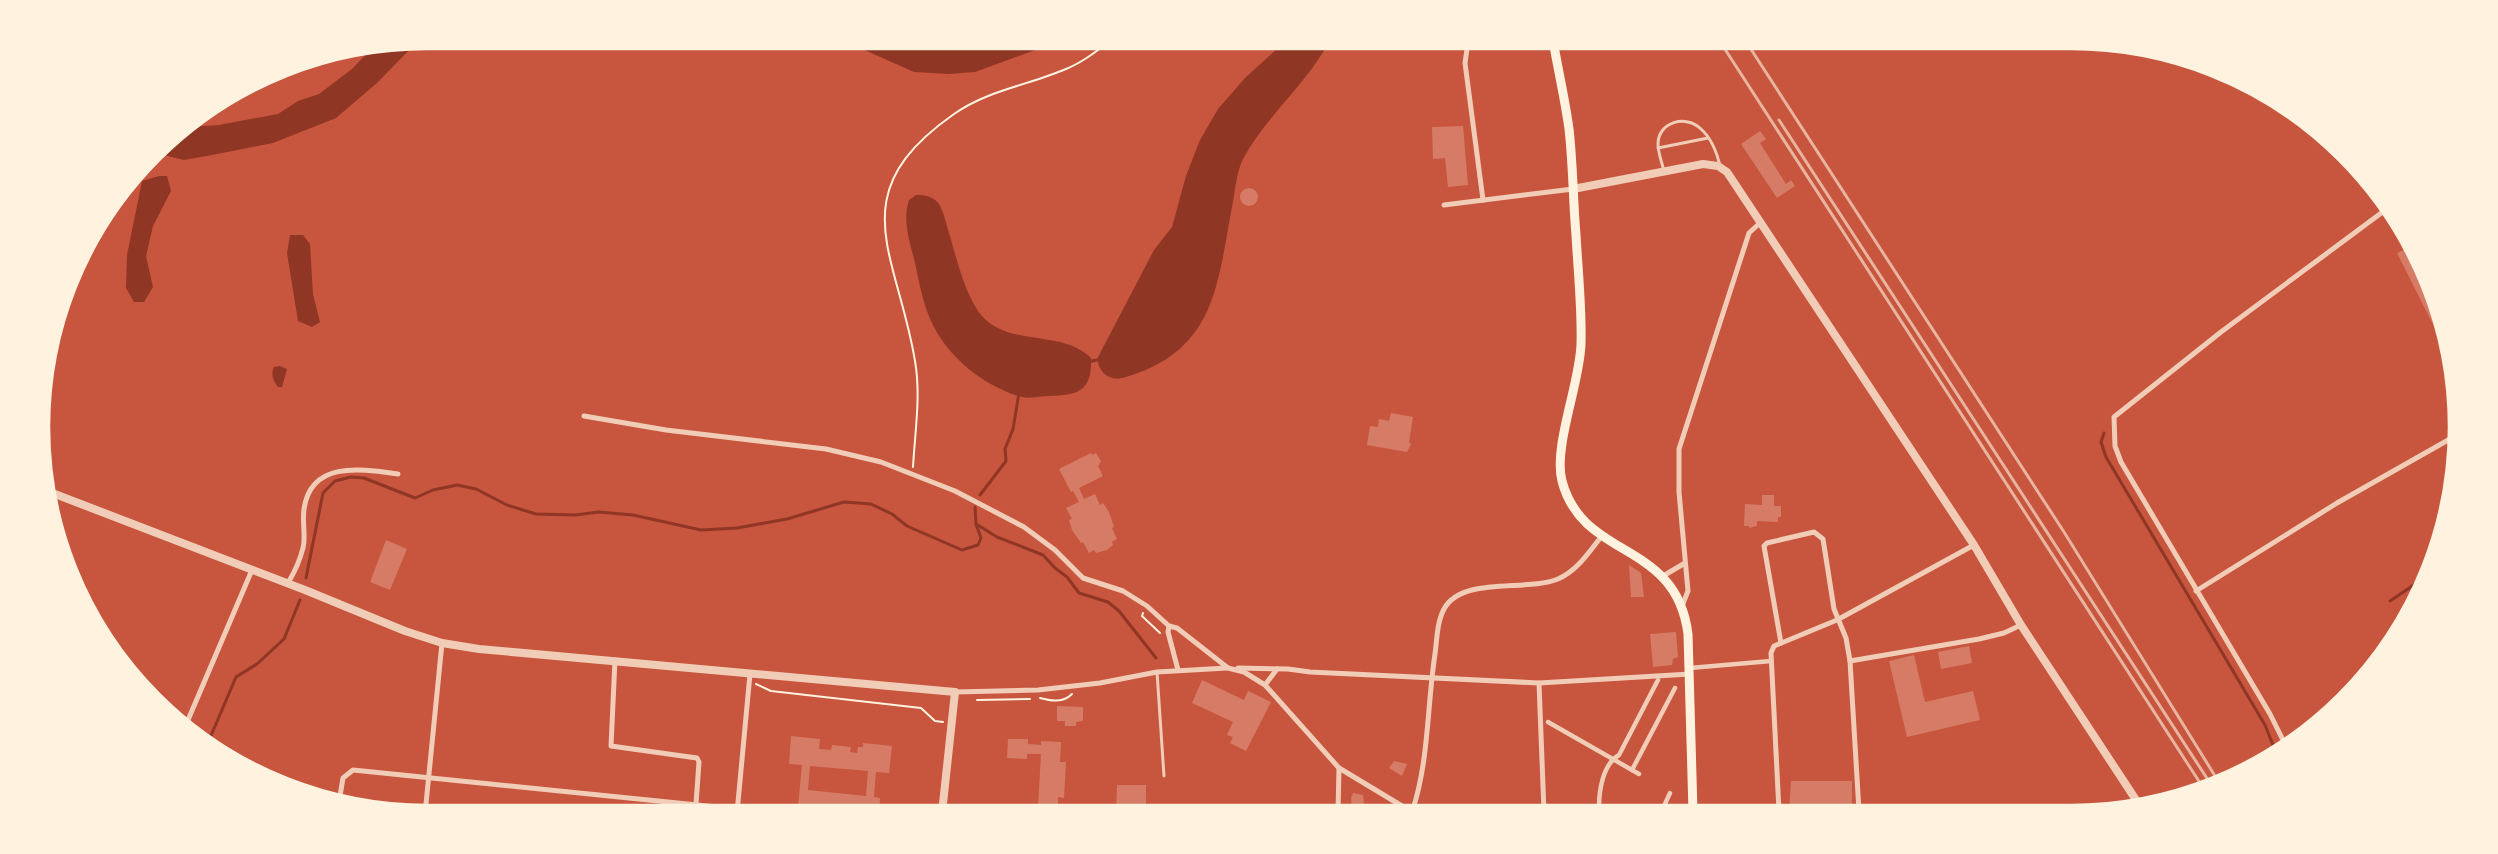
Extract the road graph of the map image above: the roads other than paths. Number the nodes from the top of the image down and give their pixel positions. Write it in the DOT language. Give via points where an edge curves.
graph roads {
  1 [pos="1467,49"];
  2 [pos="1555,49"];
  3 [pos="1708,138"];
  4 [pos="1658,148"];
  5 [pos="1721,167"];
  6 [pos="1664,172"];
  7 [pos="1573,189"];
  8 [pos="1483,200"];
  9 [pos="1444,205"];
  10 [pos="2382,212"];
  11 [pos="1761,222"];
  12 [pos="584,416"];
  13 [pos="2448,440"];
  14 [pos="398,474"];
  15 [pos="55,494"];
  16 [pos="1601,537"];
  17 [pos="1974,545"];
  18 [pos="1685,563"];
  19 [pos="252,570"];
  20 [pos="1663,576"];
  21 [pos="288,583"];
  22 [pos="2196,591"];
  23 [pos="1682,606"];
  24 [pos="1837,620"];
  25 [pos="2021,625"];
  26 [pos="1169,626"];
  27 [pos="442,643"];
  28 [pos="1781,643"];
  29 [pos="615,660"];
  30 [pos="1771,661"];
  31 [pos="1850,661"];
  32 [pos="1228,668"];
  33 [pos="1278,669"];
  34 [pos="1178,670"];
  35 [pos="1690,671"];
  36 [pos="1158,672"];
  37 [pos="750,674"];
  38 [pos="1432,678"];
  39 [pos="1658,680"];
  40 [pos="1539,684"];
  41 [pos="1265,685"];
  42 [pos="1675,688"];
  43 [pos="954,692"];
  44 [pos="188,719"];
  45 [pos="1548,722"];
  46 [pos="2283,741"];
  47 [pos="1612,759"];
  48 [pos="1339,768"];
  49 [pos="1632,770"];
  50 [pos="1638,774"];
  51 [pos="429,776"];
  52 [pos="1164,776"];
  53 [pos="1670,793"];
  54 [pos="340,795"];
  55 [pos="2136,799"];
  56 [pos="696,804"];
  57 [pos="426,805"];
  58 [pos="702,805"];
  59 [pos="738,805"];
  60 [pos="943,805"];
  61 [pos="1338,805"];
  62 [pos="1400,805"];
  63 [pos="1415,805"];
  64 [pos="1544,805"];
  65 [pos="1599,805"];
  66 [pos="1664,805"];
  67 [pos="1692,805"];
  68 [pos="1779,805"];
  69 [pos="1859,805"];
  1 -- 8 [label="street" via="1465,62"];
  2 -- 7 [label="main road" via="1569,131"];
  3 -- 4 [label="lane"];
  3 -- 4 [label="lane" via="1696,124 1678,121 1662,130"];
  3 -- 5 [label="lane"];
  4 -- 6 [label="lane"];
  5 -- 6 [label="street" via="1703,164"];
  5 -- 11 [label="street"];
  6 -- 7 [label="street"];
  7 -- 8 [label="street"];
  7 -- 16 [label="main road" via="1581,346 1560,467 1570,504"];
  8 -- 9 [label="street"];
  10 -- 22 [label="street" via="2213,337 2114,417 2115,446 2121,462"];
  11 -- 17 [label="street"];
  11 -- 18 [label="street" via="1749,233 1679,449"];
  12 -- 26 [label="street" via="666,430 826,448 881,462 955,490 1024,527 1055,550 1083,578 1123,591 1147,606"];
  13 -- 22 [label="street"];
  14 -- 21 [label="street" via="343,470 313,484 304,508 303,548"];
  15 -- 19 [label="street"];
  16 -- 20 [label="main road" via="1648,563"];
  16 -- 38 [label="street" via="1590,554 1560,578 1530,585 1475,589 1452,598 1440,619"];
  17 -- 24 [label="street"];
  17 -- 25 [label="street"];
  18 -- 20 [label="street"];
  18 -- 23 [label="street" via="1688,591"];
  19 -- 21 [label="street"];
  19 -- 44 [label="street"];
  20 -- 23 [label="main road"];
  21 -- 27 [label="street"];
  22 -- 46 [label="street" via="2270,714"];
  23 -- 35 [label="main road" via="1688,634"];
  24 -- 28 [label="street"];
  24 -- 28 [label="street" via="1826,550 1820,534 1814,532 1767,543 1764,553"];
  24 -- 31 [label="street" via="1846,638"];
  25 -- 31 [label="street" via="1979,639"];
  25 -- 55 [label="street"];
  26 -- 32 [label="street" via="1177,628"];
  26 -- 34 [label="street"];
  27 -- 29 [label="street"];
  27 -- 51 [label="street"];
  28 -- 30 [label="street" via="1774,646"];
  29 -- 37 [label="street"];
  29 -- 56 [label="street" via="611,746 697,758"];
  30 -- 35 [label="street"];
  30 -- 68 [label="street"];
  31 -- 69 [label="street"];
  32 -- 33 [label="street"];
  32 -- 34 [label="street"];
  32 -- 41 [label="street" via="1250,675"];
  33 -- 38 [label="street"];
  33 -- 41 [label="street"];
  34 -- 36 [label="street"];
  35 -- 40 [label="street"];
  35 -- 67 [label="main road"];
  36 -- 43 [label="street" via="1038,690"];
  36 -- 52 [label="lane"];
  37 -- 43 [label="street"];
  37 -- 59 [label="street"];
  38 -- 40 [label="street"];
  38 -- 63 [label="street"];
  39 -- 47 [label="street" via="1619,755"];
  40 -- 64 [label="street"];
  41 -- 48 [label="street"];
  42 -- 49 [label="street"];
  43 -- 60 [label="street"];
  45 -- 47 [label="street"];
  47 -- 49 [label="street"];
  47 -- 65 [label="street" via="1599,789"];
  48 -- 61 [label="street"];
  48 -- 62 [label="street"];
  49 -- 50 [label="street"];
  51 -- 54 [label="street" via="353,770 343,778"];
  51 -- 56 [label="street"];
  51 -- 57 [label="street"];
  53 -- 66 [label="street"];
  56 -- 58 [label="street"];
}
